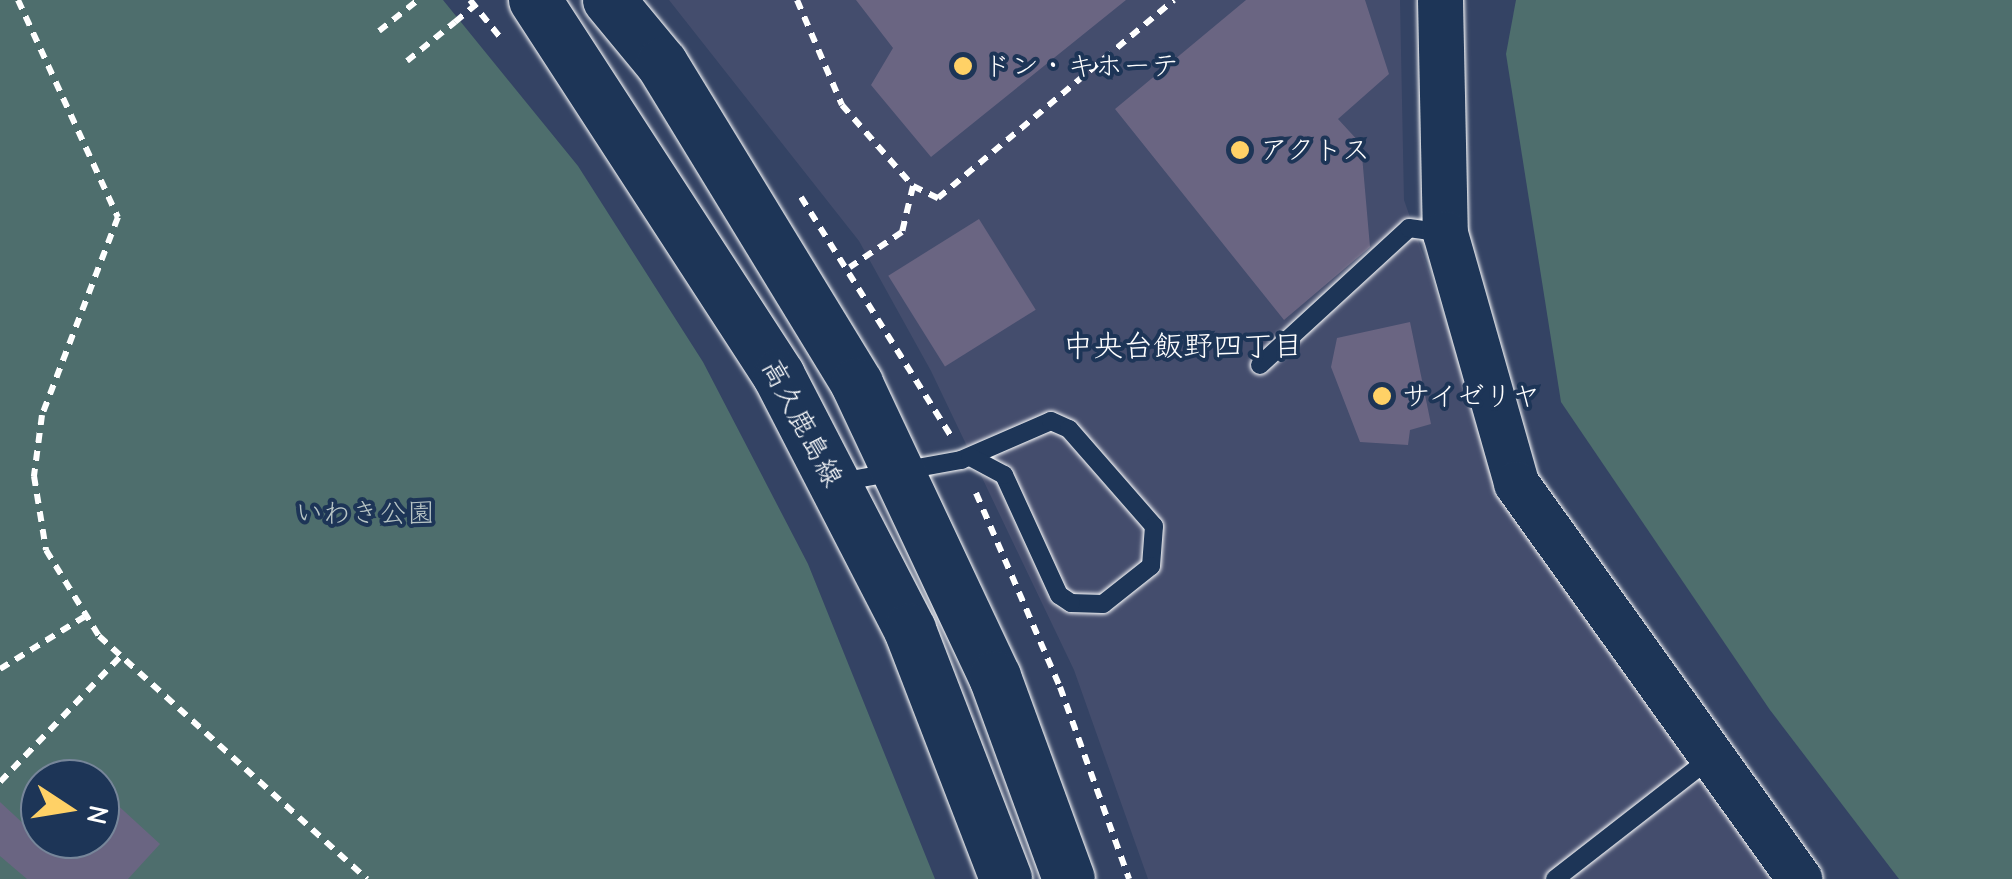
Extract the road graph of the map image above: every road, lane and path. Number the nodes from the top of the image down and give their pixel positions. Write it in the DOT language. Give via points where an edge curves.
graph roads {
  1 [pos="18,0"];
  2 [pos="418,0"];
  3 [pos="470,0"];
  4 [pos="481,0"];
  5 [pos="535,0"];
  6 [pos="608,0"];
  7 [pos="797,0"];
  8 [pos="1174,0"];
  9 [pos="1440,0"];
  10 [pos="379,31"];
  11 [pos="505,43"];
  12 [pos="406,61"];
  13 [pos="912,186"];
  14 [pos="1445,232"];
  15 [pos="850,267"];
  16 [pos="1260,365"];
  17 [pos="970,457"];
  18 [pos="898,471"];
  19 [pos="834,483"];
  20 [pos="84,617"];
  21 [pos="120,657"];
  22 [pos="0,669"];
  23 [pos="1708,760"];
  24 [pos="0,782"];
  25 [pos="366,879"];
  26 [pos="1006,879"];
  27 [pos="1069,879"];
  28 [pos="1554,879"];
  29 [pos="1798,879"];
  1 -- 20 [label="path" via="118,218 42,414 34,476 46,550"];
  2 -- 10 [label="path"];
  3 -- 11 [label="path"];
  4 -- 12 [label="path, bridge"];
  5 -- 19 [label="main road, 高久鹿島線" via="768,359"];
  6 -- 18 [label="main road" via="662,64 857,384"];
  7 -- 13 [label="path" via="842,105"];
  8 -- 13 [label="path" via="938,198"];
  9 -- 14 [label="street"];
  13 -- 15 [label="path" via="902,232"];
  14 -- 16 [label="lane" via="1409,228"];
  14 -- 23 [label="street" via="1516,482"];
  17 -- 17 [label="lane" via="1036,423 1069,429 1154,526 1151,566 1103,604 1059,596 1004,475"];
  17 -- 18 [label="lane"];
  18 -- 19 [label="lane"];
  18 -- 27 [label="main road" via="996,676"];
  19 -- 26 [label="main road, 高久鹿島線" via="910,630"];
  20 -- 21 [label="path"];
  20 -- 22 [label="path"];
  21 -- 24 [label="path"];
  21 -- 25 [label="path"];
  23 -- 28 [label="lane"];
  23 -- 29 [label="street"];
}
